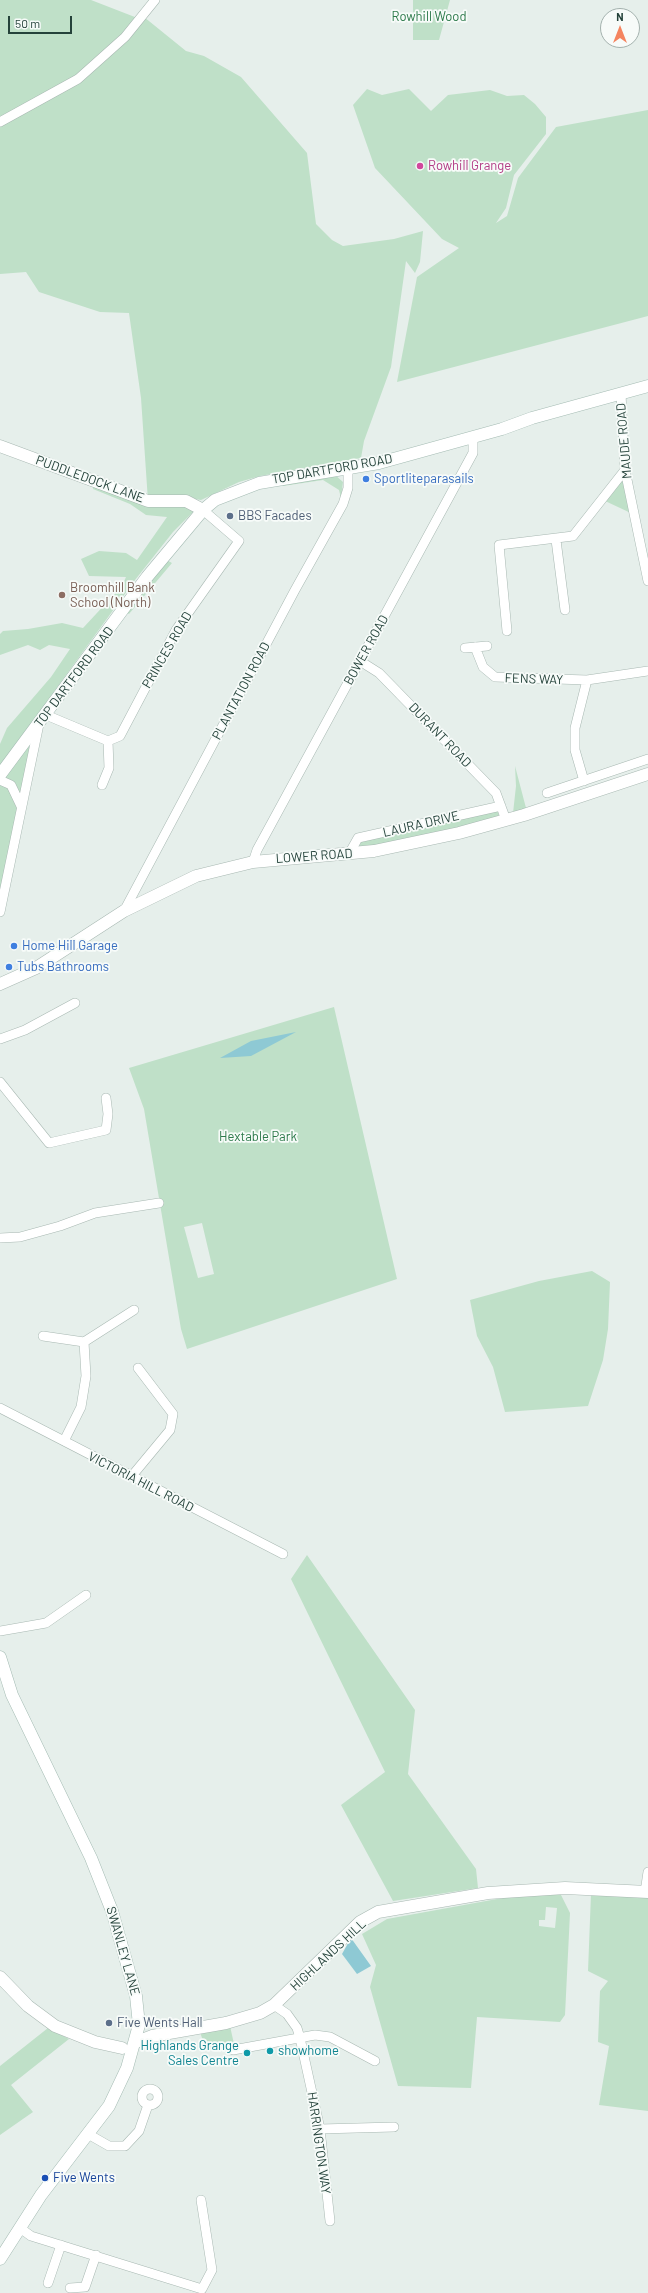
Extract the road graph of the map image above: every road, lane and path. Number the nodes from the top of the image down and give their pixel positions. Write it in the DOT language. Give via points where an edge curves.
graph roads {
  1 [pos="155,0"];
  2 [pos="0,122"];
  3 [pos="648,386"];
  4 [pos="621,394"];
  5 [pos="473,437"];
  6 [pos="0,446"];
  7 [pos="348,468"];
  8 [pos="625,470"];
  9 [pos="203,510"];
  10 [pos="556,540"];
  11 [pos="648,581"];
  12 [pos="565,610"];
  13 [pos="508,631"];
  14 [pos="487,646"];
  15 [pos="475,647"];
  16 [pos="465,648"];
  17 [pos="360,661"];
  18 [pos="648,671"];
  19 [pos="587,680"];
  20 [pos="43,719"];
  21 [pos="108,740"];
  22 [pos="648,759"];
  23 [pos="648,774"];
  24 [pos="0,775"];
  25 [pos="0,780"];
  26 [pos="584,781"];
  27 [pos="102,785"];
  28 [pos="547,793"];
  29 [pos="21,806"];
  30 [pos="501,806"];
  31 [pos="506,820"];
  32 [pos="349,854"];
  33 [pos="253,862"];
  34 [pos="124,911"];
  35 [pos="0,912"];
  36 [pos="0,984"];
  37 [pos="75,1003"];
  38 [pos="0,1039"];
  39 [pos="0,1082"];
  40 [pos="106,1098"];
  41 [pos="159,1203"];
  42 [pos="0,1238"];
  43 [pos="134,1310"];
  44 [pos="43,1336"];
  45 [pos="84,1342"];
  46 [pos="138,1368"];
  47 [pos="0,1408"];
  48 [pos="64,1441"];
  49 [pos="131,1476"];
  50 [pos="283,1554"];
  51 [pos="86,1595"];
  52 [pos="0,1631"];
  53 [pos="0,1657"];
  54 [pos="648,1872"];
  55 [pos="647,1892"];
  56 [pos="0,1977"];
  57 [pos="274,2005"];
  58 [pos="300,2038"];
  59 [pos="136,2042"];
  60 [pos="122,2048"];
  61 [pos="233,2050"];
  62 [pos="375,2061"];
  63 [pos="148,2105"];
  64 [pos="394,2127"];
  65 [pos="320,2129"];
  66 [pos="88,2134"];
  67 [pos="201,2200"];
  68 [pos="330,2221"];
  69 [pos="20,2228"];
  70 [pos="61,2245"];
  71 [pos="96,2255"];
  72 [pos="0,2259"];
  73 [pos="48,2283"];
  74 [pos="70,2288"];
  75 [pos="203,2291"];
  1 -- 2 [label="street" via="125,37 78,79"];
  3 -- 4 [label="street, TOP DARTFORD ROAD"];
  4 -- 5 [label="street, TOP DARTFORD ROAD"];
  4 -- 8 [label="street, MAUDE ROAD"];
  5 -- 7 [label="street, TOP DARTFORD ROAD" via="386,461"];
  5 -- 17 [label="street, BOWER ROAD" via="473,453"];
  6 -- 9 [label="street, PUDDLEDOCK LANE" via="148,501 186,501"];
  7 -- 9 [label="street, TOP DARTFORD ROAD" via="312,475 287,476 259,483 231,492"];
  7 -- 34 [label="street, PLANTATION ROAD" via="348,488 344,504"];
  8 -- 10 [label="street" via="573,536"];
  8 -- 11 [label="street, MAUDE ROAD"];
  9 -- 20 [label="street, TOP DARTFORD ROAD" via="147,577"];
  9 -- 21 [label="street, PRINCES ROAD" via="239,541 176,630 120,736"];
  10 -- 12 [label="street"];
  10 -- 13 [label="street" via="500,545"];
  14 -- 15 [label="street"];
  15 -- 16 [label="street"];
  15 -- 19 [label="street, FENS WAY" via="483,667 495,677"];
  17 -- 30 [label="street, DURANT ROAD" via="379,673 486,782 496,793"];
  17 -- 33 [label="street, BOWER ROAD" via="257,850"];
  18 -- 19 [label="street, FENS WAY"];
  19 -- 26 [label="street" via="575,728 575,750"];
  20 -- 21 [label="street"];
  20 -- 24 [label="street, TOP DARTFORD ROAD"];
  20 -- 29 [label="street"];
  21 -- 27 [label="street" via="109,768"];
  22 -- 26 [label="street"];
  23 -- 31 [label="street, LOWER ROAD"];
  25 -- 29 [label="street" via="11,785"];
  26 -- 28 [label="street"];
  29 -- 35 [label="street"];
  30 -- 31 [label="street, DURANT ROAD"];
  30 -- 32 [label="street, LAURA DRIVE" via="358,838"];
  31 -- 32 [label="street, LOWER ROAD" via="436,838"];
  32 -- 33 [label="street, LOWER ROAD"];
  33 -- 34 [label="street, LOWER ROAD" via="196,876"];
  34 -- 36 [label="street, LOWER ROAD" via="36,968"];
  37 -- 38 [label="street" via="25,1030"];
  39 -- 40 [label="street" via="49,1143 106,1130"];
  41 -- 42 [label="street" via="95,1214 20,1237"];
  43 -- 45 [label="street"];
  44 -- 45 [label="street"];
  45 -- 48 [label="street" via="86,1376 82,1407"];
  46 -- 49 [label="street" via="173,1414 170,1430"];
  47 -- 48 [label="street, VICTORIA HILL ROAD"];
  48 -- 49 [label="street, VICTORIA HILL ROAD"];
  49 -- 50 [label="street, VICTORIA HILL ROAD"];
  51 -- 52 [label="street" via="46,1623"];
  53 -- 59 [label="street, SWANLEY LANE" via="12,1695 90,1858 112,1911 136,1996 140,2025"];
  54 -- 55 [label="street"];
  55 -- 57 [label="street, HIGHLANDS HILL" via="565,1888 488,1892 378,1912 360,1922"];
  56 -- 60 [label="street" via="28,2006 55,2026 95,2042"];
  57 -- 58 [label="street, HARRINGTON WAY" via="286,2014 297,2028"];
  57 -- 59 [label="street, HIGHLANDS HILL" via="248,2017 152,2036"];
  58 -- 61 [label="street"];
  58 -- 62 [label="street" via="315,2035 330,2037"];
  58 -- 65 [label="street, HARRINGTON WAY"];
  59 -- 60 [label="street"];
  59 -- 66 [label="street, SWANLEY LANE" via="109,2106"];
  63 -- 66 [label="street" via="139,2131 125,2146 109,2146"];
  64 -- 65 [label="street"];
  65 -- 68 [label="street, HARRINGTON WAY"];
  66 -- 69 [label="street, SWANLEY LANE" via="41,2195"];
  67 -- 75 [label="street" via="212,2270"];
  69 -- 70 [label="street" via="31,2236"];
  69 -- 72 [label="street, SWANLEY LANE"];
  70 -- 71 [label="street"];
  70 -- 73 [label="street"];
  71 -- 74 [label="street" via="85,2287"];
  71 -- 75 [label="street"];
}
